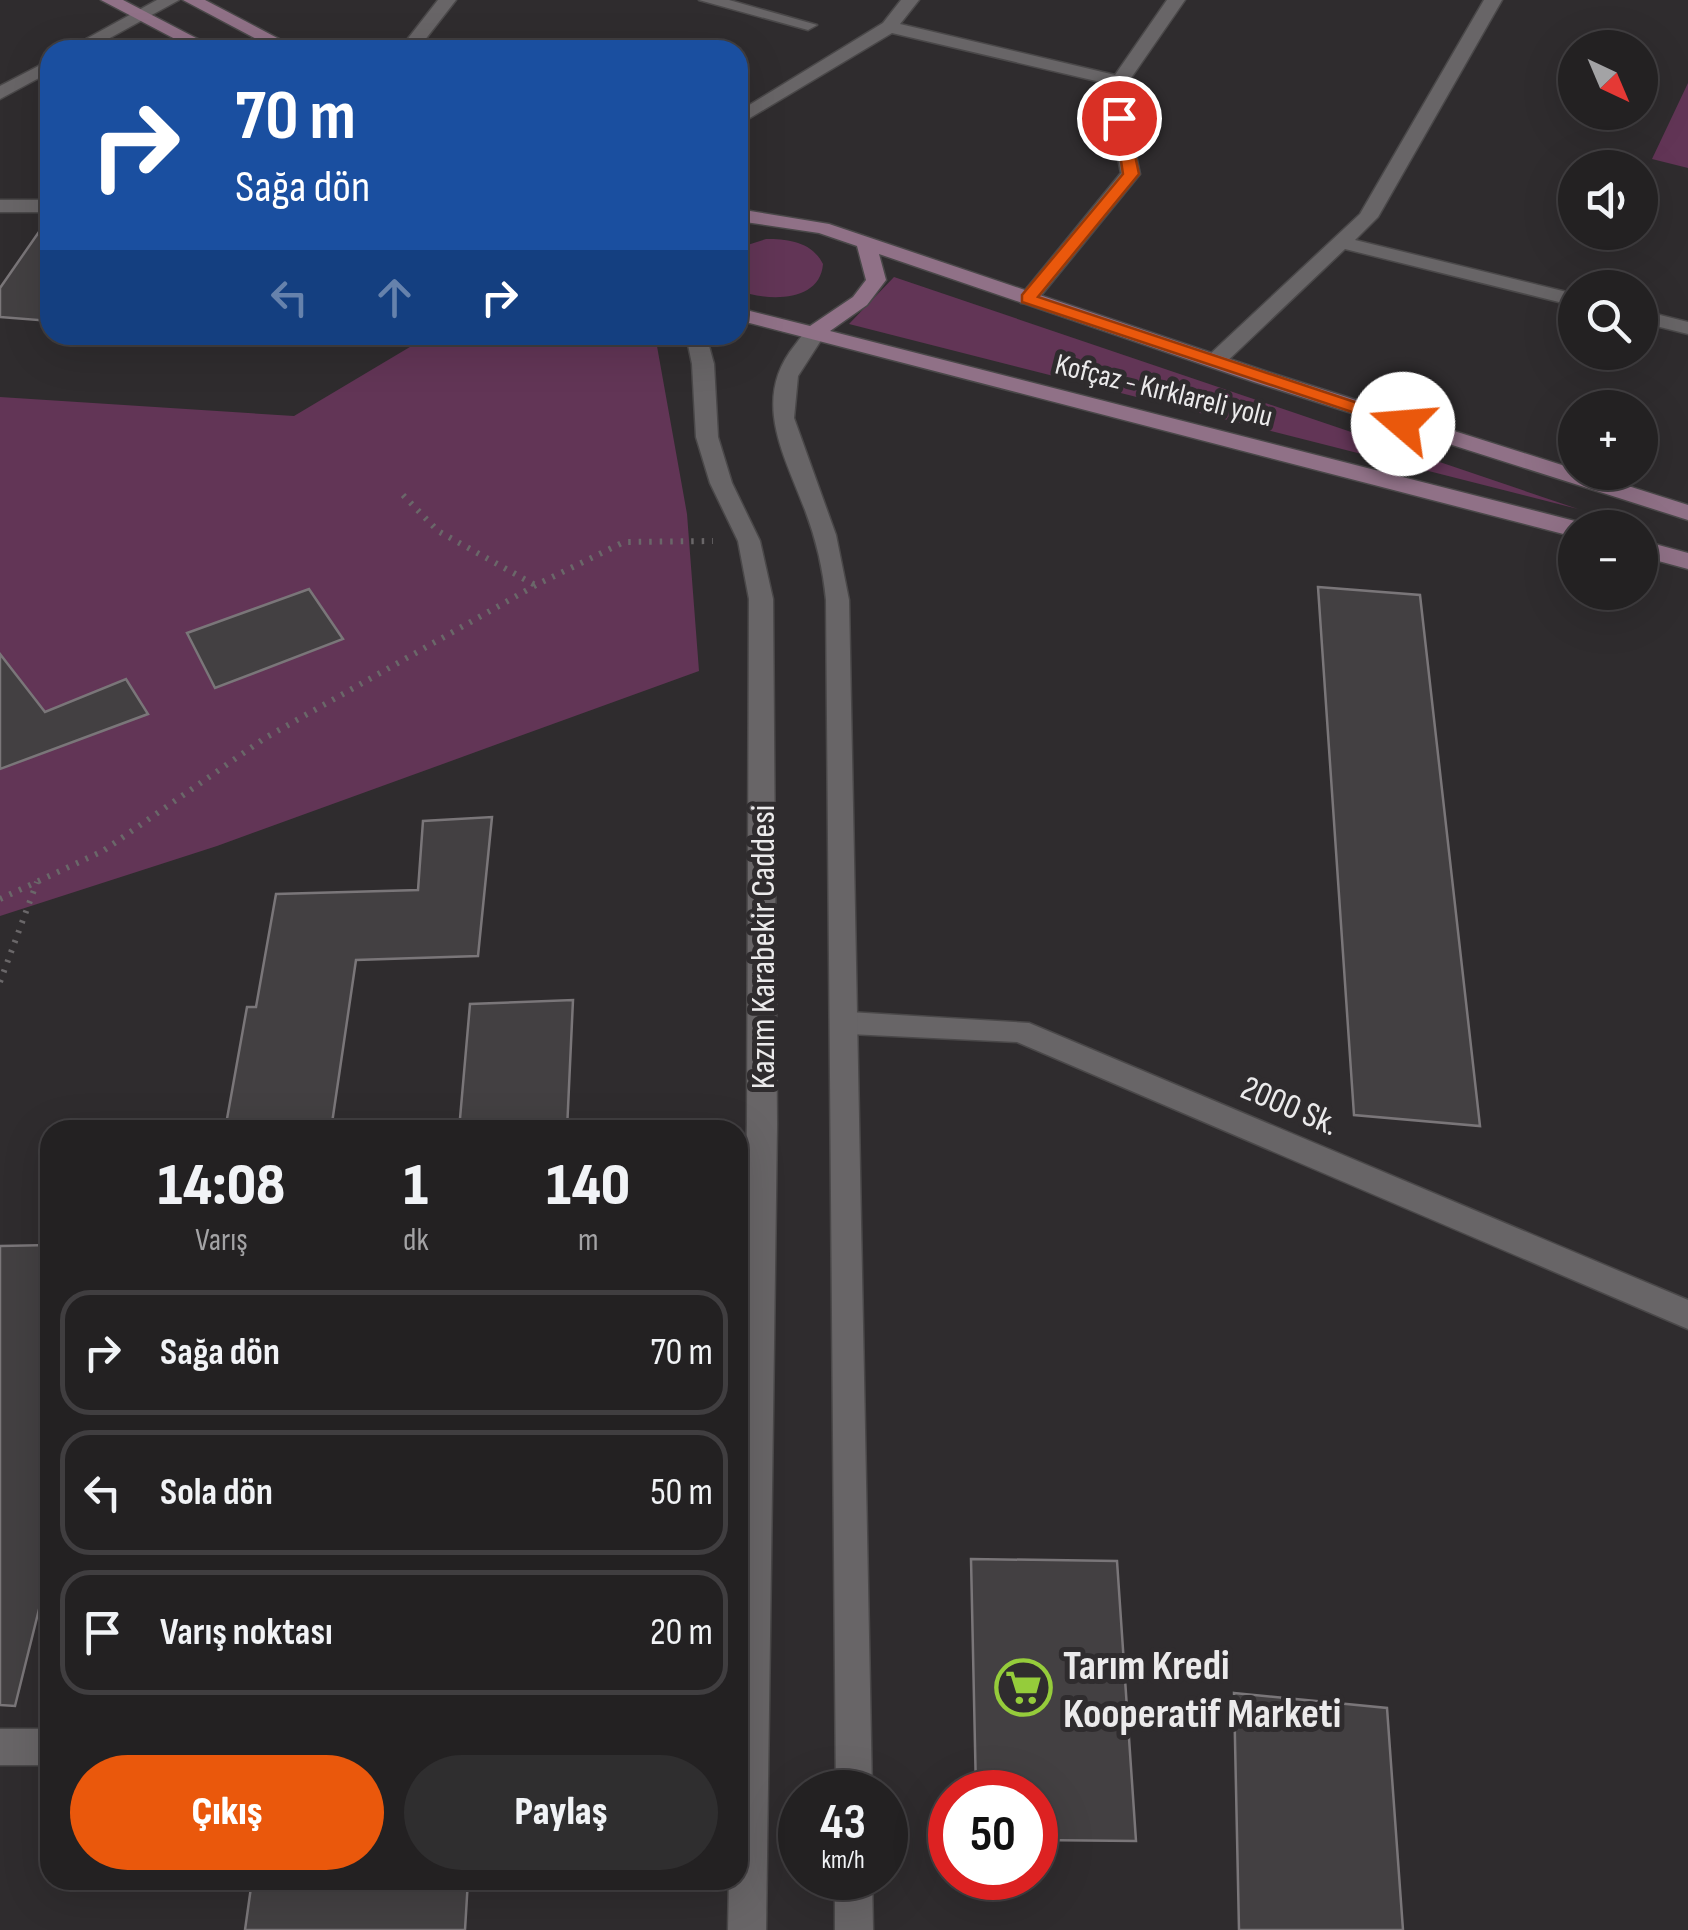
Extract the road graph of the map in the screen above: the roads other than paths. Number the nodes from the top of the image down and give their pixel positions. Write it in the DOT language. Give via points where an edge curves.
graph roads {
  1 [pos="110,0"];
  2 [pos="170,0"];
  3 [pos="192,0"];
  4 [pos="447,0"];
  5 [pos="708,0"];
  6 [pos="910,0"];
  7 [pos="1176,0"];
  8 [pos="1493,0"];
  9 [pos="143,17"];
  10 [pos="808,25"];
  11 [pos="890,27"];
  12 [pos="96,40"];
  13 [pos="190,40"];
  14 [pos="271,40"];
  15 [pos="416,40"];
  16 [pos="40,71"];
  17 [pos="1120,81"];
  18 [pos="0,94"];
  19 [pos="748,114"];
  20 [pos="0,206"];
  21 [pos="40,206"];
  22 [pos="748,216"];
  23 [pos="780,220"];
  24 [pos="748,229"];
  25 [pos="1341,242"];
  26 [pos="866,244"];
  27 [pos="1558,296"];
  28 [pos="1028,299"];
  29 [pos="748,316"];
  30 [pos="1658,320"];
  31 [pos="1688,328"];
  32 [pos="817,331"];
  33 [pos="698,345"];
  34 [pos="1215,361"];
  35 [pos="1688,513"];
  36 [pos="1558,526"];
  37 [pos="1658,553"];
  38 [pos="1688,561"];
  39 [pos="849,1023"];
  40 [pos="1688,1315"];
  41 [pos="748,1627"];
  42 [pos="0,1746"];
  43 [pos="40,1748"];
  44 [pos="854,1770"];
  45 [pos="747,1890"];
  46 [pos="854,1900"];
  47 [pos="747,1930"];
  48 [pos="854,1930"];
  1 -- 9 [label="main road"];
  2 -- 9 [label="street"];
  3 -- 14 [label="main road"];
  4 -- 15 [label="street"];
  5 -- 10 [label="street"];
  6 -- 11 [label="street"];
  7 -- 17 [label="street"];
  8 -- 25 [label="street" via="1368,217"];
  9 -- 12 [label="street"];
  9 -- 13 [label="main road"];
  11 -- 17 [label="street"];
  11 -- 19 [label="street"];
  16 -- 18 [label="street"];
  17 -- 28 [label="street" via="1113,91 1131,174"];
  20 -- 21 [label="street"];
  22 -- 23 [label="main road"];
  23 -- 24 [label="main road"];
  23 -- 26 [label="main road"];
  25 -- 27 [label="street"];
  25 -- 34 [label="street"];
  26 -- 28 [label="main road"];
  26 -- 32 [label="main road" via="876,280 860,301"];
  28 -- 34 [label="main road"];
  29 -- 32 [label="main road, Kofçaz - Kırklareli yolu"];
  30 -- 31 [label="street"];
  32 -- 36 [label="main road, Kofçaz - Kırklareli yolu"];
  32 -- 39 [label="street" via="798,351 781,390 780,411 838,587"];
  33 -- 41 [label="street, Kazım Karabekir Caddesi" via="714,466 749,541 761,600 762,1124"];
  34 -- 35 [label="main road"];
  37 -- 38 [label="main road"];
  39 -- 40 [label="street, 2000 Sk." via="1020,1031"];
  39 -- 44 [label="street"];
  42 -- 43 [label="street"];
  45 -- 47 [label="street, Kazım Karabekir Caddesi"];
  46 -- 48 [label="street"];
}
